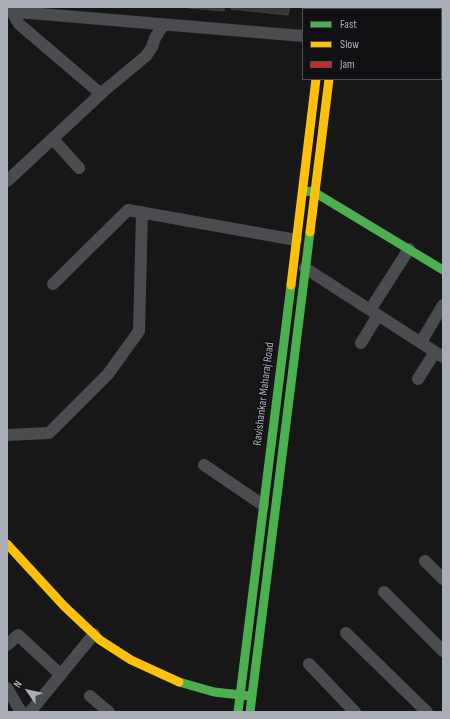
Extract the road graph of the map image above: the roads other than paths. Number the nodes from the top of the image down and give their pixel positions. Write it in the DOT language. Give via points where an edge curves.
graph roads {
  1 [pos="8,8"];
  2 [pos="166,24"];
  3 [pos="302,36"];
  4 [pos="316,80"];
  5 [pos="329,80"];
  6 [pos="100,94"];
  7 [pos="52,138"];
  8 [pos="79,168"];
  9 [pos="7,181"];
  10 [pos="302,191"];
  11 [pos="314,192"];
  12 [pos="142,212"];
  13 [pos="296,240"];
  14 [pos="409,249"];
  15 [pos="305,268"];
  16 [pos="443,270"];
  17 [pos="53,284"];
  18 [pos="443,305"];
  19 [pos="374,312"];
  20 [pos="421,342"];
  21 [pos="361,343"];
  22 [pos="439,354"];
  23 [pos="418,378"];
  24 [pos="7,435"];
  25 [pos="204,466"];
  26 [pos="263,505"];
  27 [pos="7,544"];
  28 [pos="425,561"];
  29 [pos="443,579"];
  30 [pos="384,592"];
  31 [pos="346,633"];
  32 [pos="94,634"];
  33 [pos="7,645"];
  34 [pos="443,652"];
  35 [pos="309,664"];
  36 [pos="61,675"];
  37 [pos="7,688"];
  38 [pos="240,695"];
  39 [pos="90,696"];
  40 [pos="252,697"];
  41 [pos="21,712"];
  42 [pos="30,712"];
  43 [pos="110,712"];
  44 [pos="238,712"];
  45 [pos="250,712"];
  46 [pos="355,712"];
  47 [pos="427,712"];
  1 -- 2 [label="street" via="17,12"];
  1 -- 6 [label="street" via="18,24"];
  2 -- 3 [label="street"];
  2 -- 6 [label="street" via="146,56"];
  4 -- 10 [label="main road, Ravishankar Maharaj Road"];
  5 -- 11 [label="main road, Ravishankar Maharaj Road"];
  6 -- 7 [label="street"];
  7 -- 8 [label="street"];
  7 -- 9 [label="street"];
  10 -- 11 [label="main road"];
  10 -- 13 [label="main road, Ravishankar Maharaj Road"];
  11 -- 14 [label="main road"];
  11 -- 15 [label="main road, Ravishankar Maharaj Road"];
  12 -- 13 [label="street"];
  12 -- 17 [label="street" via="128,210"];
  12 -- 24 [label="street" via="139,331 108,374 49,433"];
  13 -- 26 [label="main road, Ravishankar Maharaj Road"];
  14 -- 16 [label="main road"];
  14 -- 19 [label="street"];
  15 -- 19 [label="street"];
  15 -- 40 [label="main road, Ravishankar Maharaj Road"];
  18 -- 20 [label="street"];
  19 -- 20 [label="street"];
  19 -- 21 [label="street"];
  20 -- 22 [label="street"];
  22 -- 23 [label="street"];
  25 -- 26 [label="street"];
  26 -- 38 [label="main road, Ravishankar Maharaj Road"];
  27 -- 32 [label="main road" via="64,606"];
  28 -- 29 [label="street"];
  30 -- 34 [label="street"];
  31 -- 47 [label="street"];
  32 -- 36 [label="street"];
  32 -- 38 [label="main road" via="131,660 175,681 214,692"];
  33 -- 36 [label="street" via="18,635"];
  35 -- 46 [label="street"];
  36 -- 42 [label="street"];
  37 -- 41 [label="street"];
  38 -- 40 [label="main road"];
  38 -- 44 [label="main road, Ravishankar Maharaj Road"];
  39 -- 43 [label="street"];
  40 -- 45 [label="main road, Ravishankar Maharaj Road"];
}
